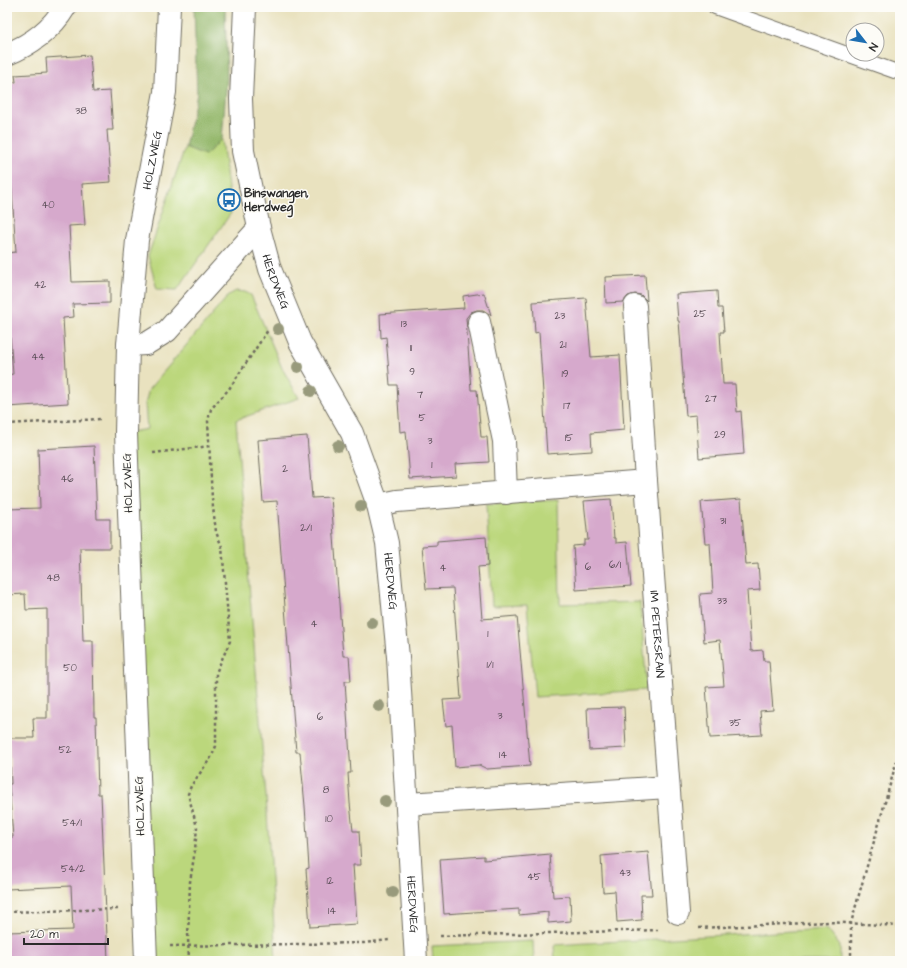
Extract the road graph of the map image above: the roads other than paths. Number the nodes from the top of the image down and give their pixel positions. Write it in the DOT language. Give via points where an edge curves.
graph roads {
  1 [pos="65,7"];
  2 [pos="169,7"];
  3 [pos="245,7"];
  4 [pos="715,7"];
  5 [pos="7,54"];
  6 [pos="900,73"];
  7 [pos="259,228"];
  8 [pos="635,306"];
  9 [pos="479,322"];
  10 [pos="128,345"];
  11 [pos="646,481"];
  12 [pos="506,493"];
  13 [pos="378,506"];
  14 [pos="668,787"];
  15 [pos="407,804"];
  16 [pos="678,913"];
  17 [pos="146,953"];
  18 [pos="416,961"];
  1 -- 5 [label="street" via="44,32 20,49"];
  2 -- 10 [label="street, HOLZWEG" via="165,92 138,240"];
  3 -- 7 [label="street, HERDWEG" via="241,99 243,151"];
  4 -- 6 [label="lane"];
  7 -- 10 [label="street" via="167,331 146,344"];
  7 -- 13 [label="street, HERDWEG" via="270,269 300,342 352,433"];
  8 -- 11 [label="street, IM PETERSRAIN"];
  9 -- 12 [label="street" via="504,441"];
  10 -- 17 [label="street, HOLZWEG" via="127,455"];
  11 -- 12 [label="street"];
  11 -- 14 [label="street, IM PETERSRAIN"];
  12 -- 13 [label="street" via="397,501"];
  13 -- 15 [label="street, HERDWEG" via="387,543 398,657"];
  14 -- 15 [label="street"];
  14 -- 16 [label="street, IM PETERSRAIN"];
  15 -- 18 [label="street, HERDWEG"];
}
